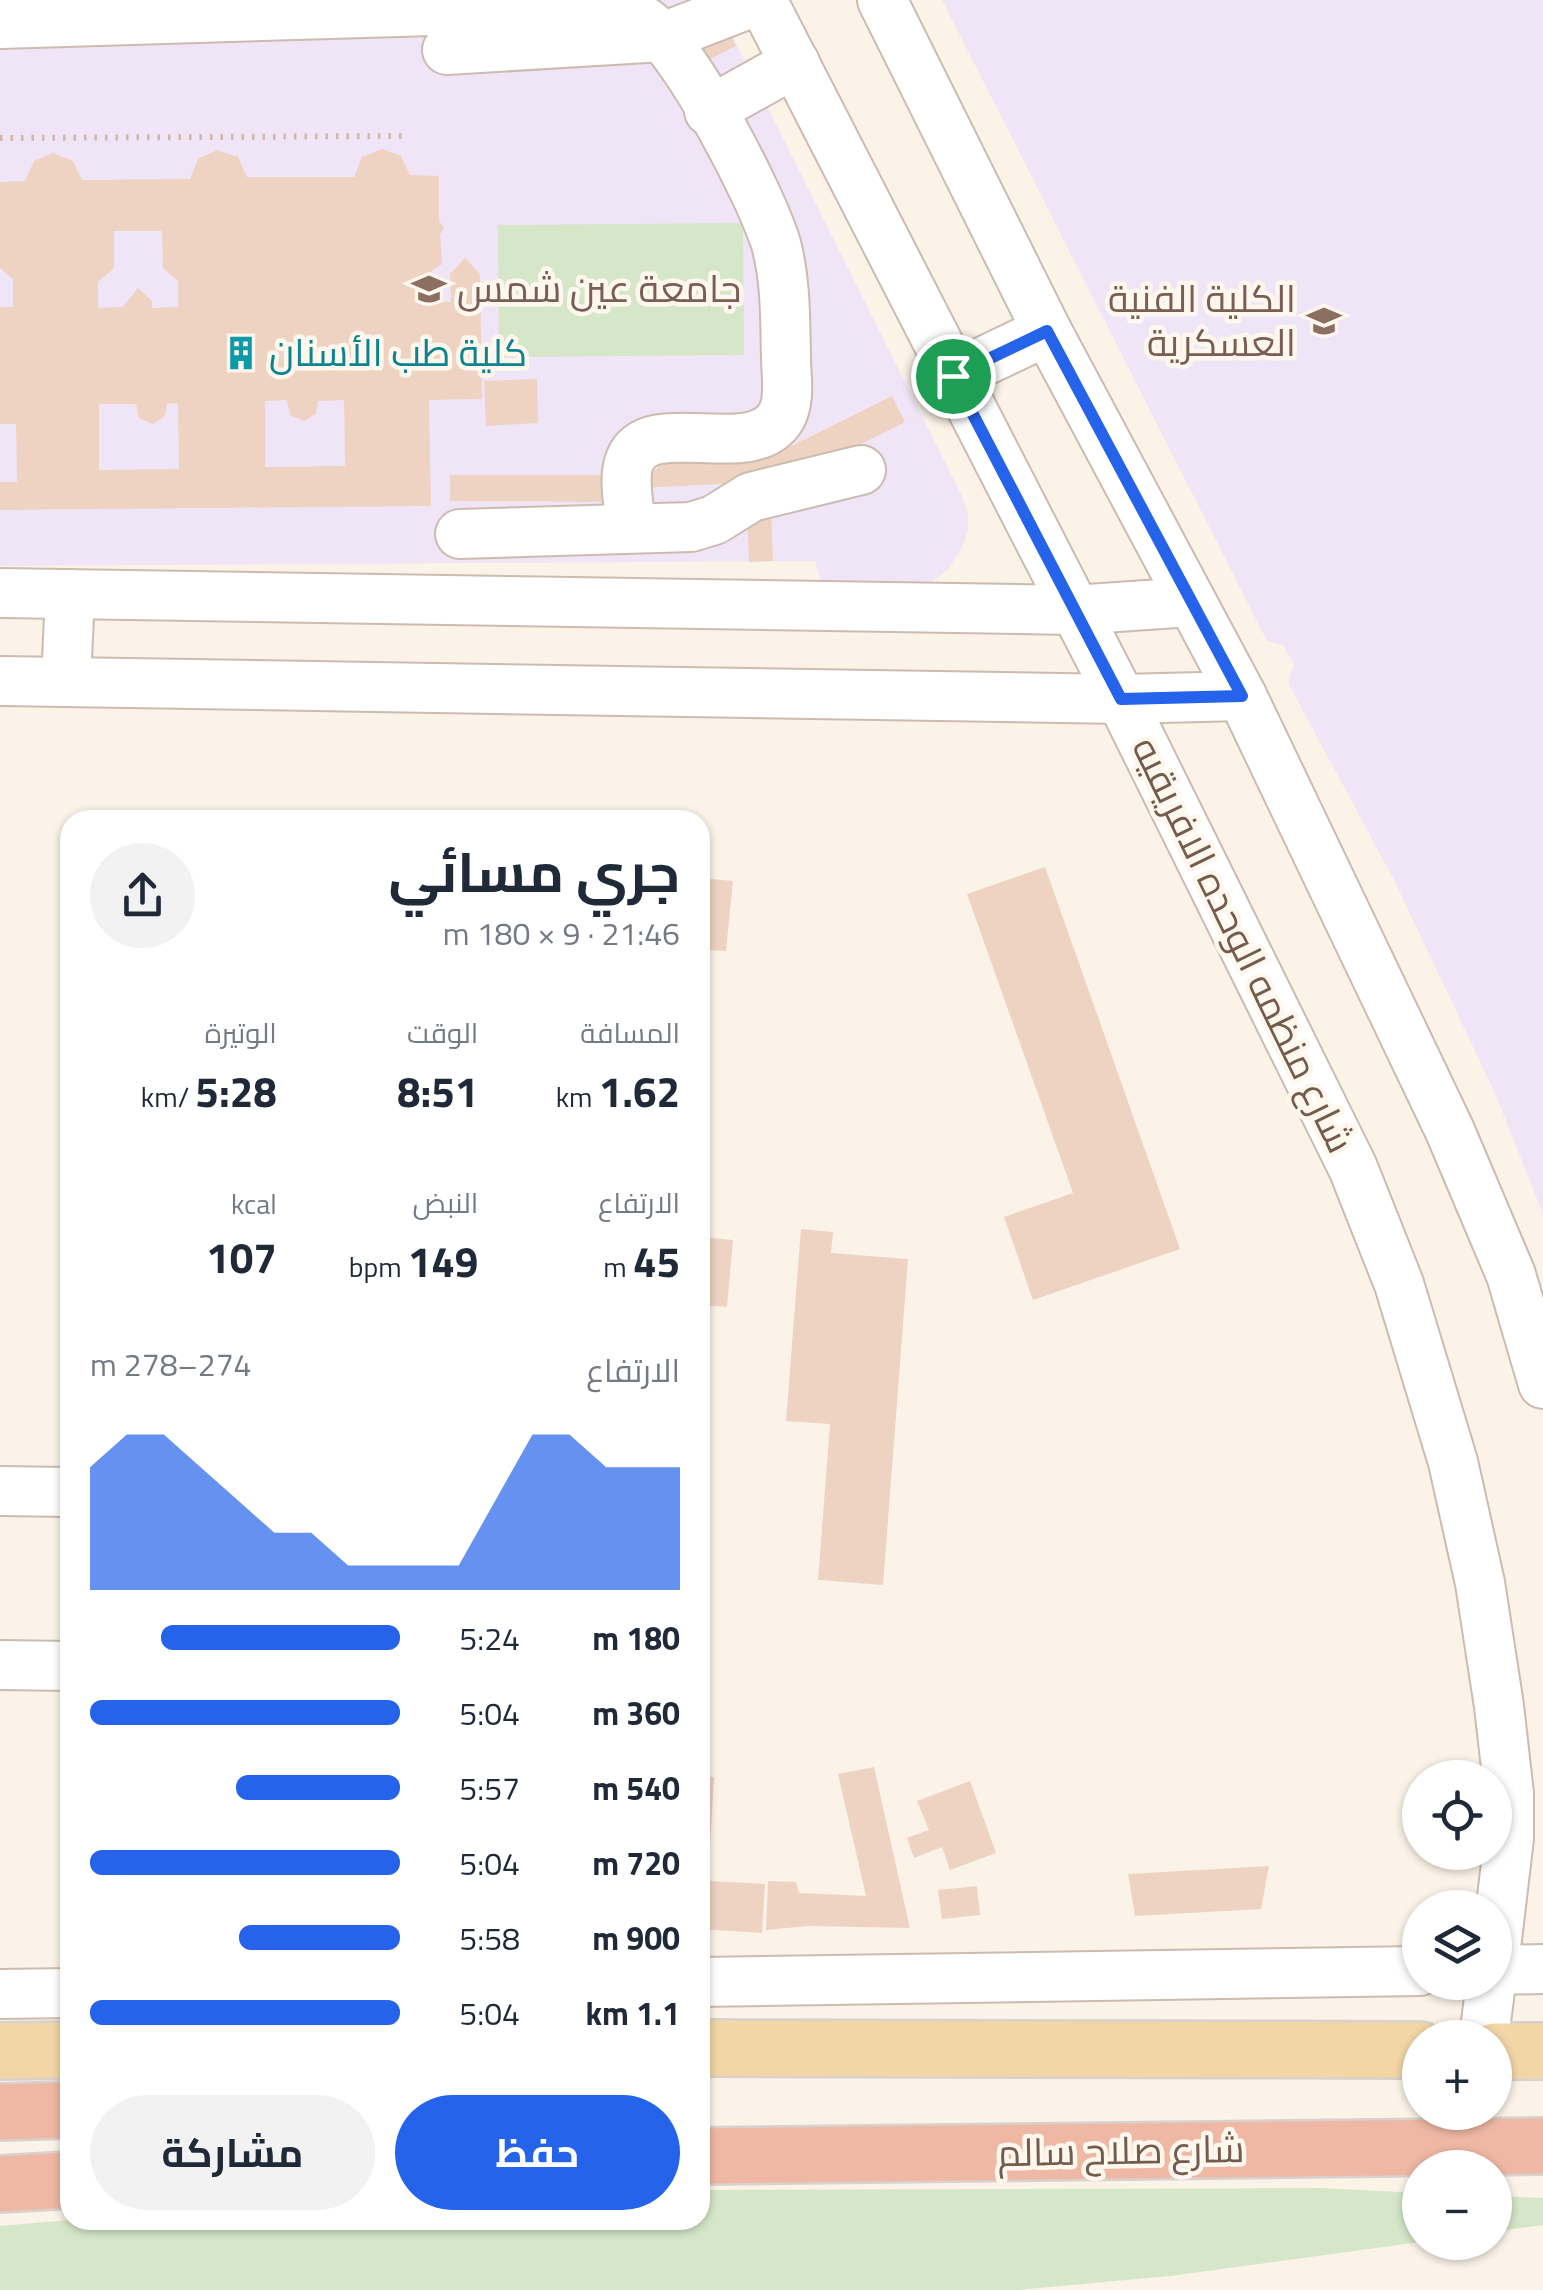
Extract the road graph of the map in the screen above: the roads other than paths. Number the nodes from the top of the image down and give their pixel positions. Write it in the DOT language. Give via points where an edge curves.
graph roads {
  1 [pos="761,0"];
  2 [pos="882,0"];
  3 [pos="0,24"];
  4 [pos="671,48"];
  5 [pos="448,58"];
  6 [pos="795,63"];
  7 [pos="710,110"];
  8 [pos="1047,331"];
  9 [pos="953,376"];
  10 [pos="862,470"];
  11 [pos="632,528"];
  12 [pos="460,534"];
  13 [pos="0,593"];
  14 [pos="70,594"];
  15 [pos="1190,602"];
  16 [pos="1074,610"];
  17 [pos="0,681"];
  18 [pos="66,682"];
  19 [pos="1242,696"];
  20 [pos="1121,699"];
  21 [pos="1543,1384"];
  22 [pos="0,1491"];
  23 [pos="60,1492"];
  24 [pos="0,1666"];
  25 [pos="60,1666"];
  26 [pos="1503,1890"];
  27 [pos="1512,1970"];
  28 [pos="1543,1970"];
  29 [pos="1402,1971"];
  30 [pos="710,1982"];
  31 [pos="60,1993"];
  32 [pos="0,1994"];
  33 [pos="710,2048"];
  34 [pos="60,2050"];
  35 [pos="1402,2050"];
  36 [pos="1512,2050"];
  37 [pos="0,2051"];
  38 [pos="1543,2051"];
  39 [pos="60,2110"];
  40 [pos="0,2112"];
  41 [pos="1479,2130"];
  42 [pos="1543,2146"];
  43 [pos="710,2156"];
  44 [pos="60,2181"];
  45 [pos="0,2184"];
  1 -- 4 [label="street"];
  1 -- 6 [label="street, شارع منظمه الوحده الافريقيه"];
  2 -- 8 [label="street"];
  3 -- 4 [label="street" via="598,6 637,16"];
  4 -- 5 [label="street"];
  4 -- 7 [label="street"];
  6 -- 7 [label="street"];
  6 -- 9 [label="street, شارع منظمه الوحده الافريقيه"];
  7 -- 11 [label="street" via="748,176 776,246 784,284 784,410 755,437 644,444 628,470"];
  8 -- 9 [label="street"];
  8 -- 15 [label="street"];
  9 -- 16 [label="street, شارع منظمه الوحده الافريقيه"];
  10 -- 11 [label="street" via="750,497 703,525"];
  11 -- 12 [label="street"];
  13 -- 14 [label="street"];
  14 -- 16 [label="street"];
  14 -- 18 [label="street"];
  15 -- 16 [label="street"];
  15 -- 19 [label="street"];
  16 -- 20 [label="street, شارع منظمه الوحده الافريقيه"];
  17 -- 18 [label="street"];
  18 -- 20 [label="street"];
  19 -- 20 [label="street"];
  19 -- 21 [label="street" via="1472,1179"];
  20 -- 26 [label="street, شارع منظمه الوحده الافريقيه" via="1353,1168 1437,1402 1480,1583 1506,1750"];
  22 -- 23 [label="street"];
  24 -- 25 [label="street"];
  27 -- 28 [label="street"];
  29 -- 30 [label="street"];
  31 -- 32 [label="street"];
  33 -- 35 [label="main road"];
  34 -- 37 [label="main road"];
  36 -- 38 [label="main road"];
  39 -- 40 [label="highway"];
  41 -- 42 [label="highway, شارع صلاح سالم"];
  41 -- 43 [label="highway, شارع صلاح سالم"];
  44 -- 45 [label="highway"];
}
